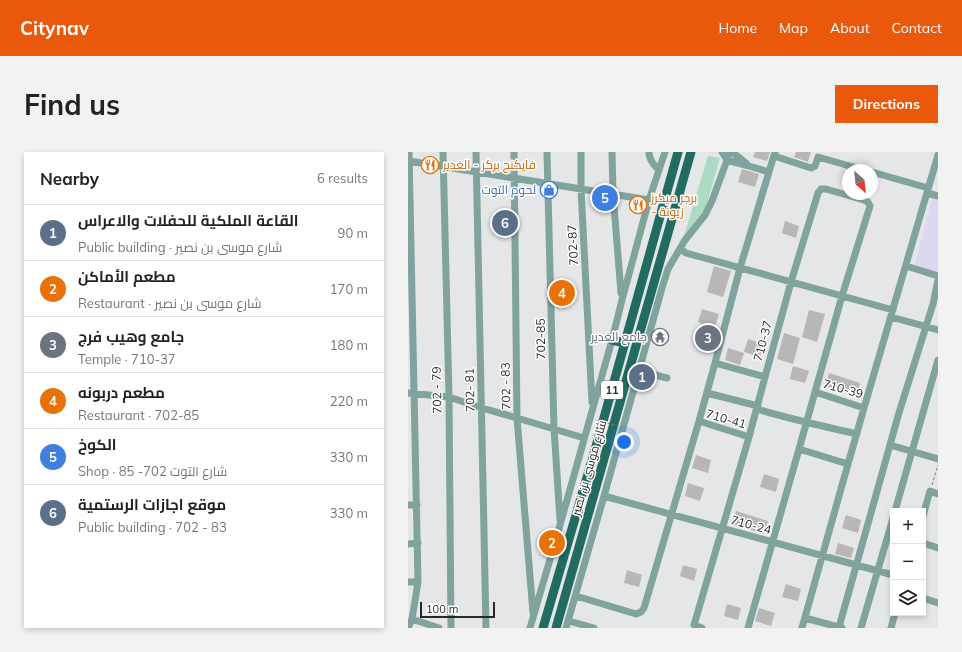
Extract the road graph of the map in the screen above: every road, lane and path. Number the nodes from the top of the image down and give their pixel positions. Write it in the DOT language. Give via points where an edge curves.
graph roads {
  1 [pos="443,152"];
  2 [pos="476,152"];
  3 [pos="514,152"];
  4 [pos="547,152"];
  5 [pos="581,152"];
  6 [pos="612,152"];
  7 [pos="649,152"];
  8 [pos="665,152"];
  9 [pos="678,152"];
  10 [pos="691,152"];
  11 [pos="722,152"];
  12 [pos="731,152"];
  13 [pos="775,154"];
  14 [pos="819,154"];
  15 [pos="938,155"];
  16 [pos="409,157"];
  17 [pos="727,160"];
  18 [pos="847,164"];
  19 [pos="443,166"];
  20 [pos="749,166"];
  21 [pos="659,170"];
  22 [pos="476,172"];
  23 [pos="769,172"];
  24 [pos="878,174"];
  25 [pos="515,178"];
  26 [pos="548,184"];
  27 [pos="581,189"];
  28 [pos="928,191"];
  29 [pos="613,194"];
  30 [pos="938,196"];
  31 [pos="649,200"];
  32 [pos="683,251"];
  33 [pos="906,266"];
  34 [pos="740,268"];
  35 [pos="938,276"];
  36 [pos="938,280"];
  37 [pos="791,282"];
  38 [pos="842,296"];
  39 [pos="410,299"];
  40 [pos="622,300"];
  41 [pos="892,314"];
  42 [pos="925,327"];
  43 [pos="938,330"];
  44 [pos="411,335"];
  45 [pos="612,340"];
  46 [pos="625,343"];
  47 [pos="938,360"];
  48 [pos="715,363"];
  49 [pos="639,371"];
  50 [pos="766,377"];
  51 [pos="667,378"];
  52 [pos="815,392"];
  53 [pos="411,393"];
  54 [pos="707,393"];
  55 [pos="448,397"];
  56 [pos="757,407"];
  57 [pos="482,408"];
  58 [pos="864,408"];
  59 [pos="592,409"];
  60 [pos="518,418"];
  61 [pos="597,420"];
  62 [pos="699,421"];
  63 [pos="807,422"];
  64 [pos="619,426"];
  65 [pos="554,428"];
  66 [pos="857,434"];
  67 [pos="749,437"];
  68 [pos="584,438"];
  69 [pos="890,445"];
  70 [pos="800,448"];
  71 [pos="913,452"];
  72 [pos="938,459"];
  73 [pos="848,464"];
  74 [pos="938,464"];
  75 [pos="930,492"];
  76 [pos="938,494"];
  77 [pos="604,496"];
  78 [pos="408,505"];
  79 [pos="417,505"];
  80 [pos="896,508"];
  81 [pos="925,508"];
  82 [pos="671,514"];
  83 [pos="560,525"];
  84 [pos="722,528"];
  85 [pos="890,528"];
  86 [pos="772,542"];
  87 [pos="418,543"];
  88 [pos="408,544"];
  89 [pos="926,544"];
  90 [pos="938,548"];
  91 [pos="823,556"];
  92 [pos="857,565"];
  93 [pos="877,571"];
  94 [pos="890,574"];
  95 [pos="408,582"];
  96 [pos="418,582"];
  97 [pos="576,596"];
  98 [pos="926,599"];
  99 [pos="938,603"];
  100 [pos="894,616"];
  101 [pos="805,618"];
  102 [pos="412,619"];
  103 [pos="533,619"];
  104 [pos="567,625"];
  105 [pos="693,627"];
  106 [pos="408,628"];
  107 [pos="439,628"];
  108 [pos="451,628"];
  109 [pos="486,628"];
  110 [pos="530,628"];
  111 [pos="543,628"];
  112 [pos="556,628"];
  113 [pos="594,628"];
  114 [pos="702,628"];
  115 [pos="748,628"];
  116 [pos="802,628"];
  117 [pos="840,628"];
  118 [pos="861,628"];
  119 [pos="891,628"];
  1 -- 19 [label="street, 702 - 79"];
  2 -- 22 [label="street, 702- 81"];
  3 -- 25 [label="street, 702 - 83"];
  4 -- 26 [label="street, 702-85"];
  5 -- 27 [label="street, 702-87"];
  6 -- 29 [label="street"];
  7 -- 21 [label="street" via="653,164"];
  8 -- 21 [label="street"];
  9 -- 46 [label="main road, شارع موسى بن نصير / 11"];
  10 -- 112 [label="main road, شارع موسى بن نصير / 11"];
  11 -- 17 [label="street"];
  12 -- 17 [label="street"];
  12 -- 20 [label="street"];
  13 -- 14 [label="street" via="811,168 815,166"];
  13 -- 23 [label="street"];
  14 -- 18 [label="street"];
  15 -- 28 [label="street, 710-39"];
  16 -- 19 [label="street"];
  16 -- 39 [label="street"];
  17 -- 20 [label="street"];
  17 -- 32 [label="street" via="712,201 705,215 685,240"];
  19 -- 22 [label="street"];
  19 -- 55 [label="street, 702 - 79"];
  20 -- 23 [label="street"];
  21 -- 31 [label="street"];
  22 -- 25 [label="street"];
  22 -- 57 [label="street, 702- 81"];
  23 -- 34 [label="street"];
  24 -- 28 [label="street"];
  25 -- 26 [label="street"];
  25 -- 60 [label="street, 702 - 83"];
  26 -- 27 [label="street"];
  26 -- 65 [label="street, 702-85"];
  27 -- 29 [label="street"];
  27 -- 59 [label="street, 702-87"];
  28 -- 30 [label="street"];
  28 -- 33 [label="street, 710-39"];
  29 -- 31 [label="street"];
  29 -- 40 [label="street"];
  31 -- 40 [label="street"];
  32 -- 34 [label="street"];
  32 -- 49 [label="street" via="668,269"];
  33 -- 35 [label="street"];
  33 -- 41 [label="street, 710-39"];
  34 -- 37 [label="street"];
  34 -- 48 [label="street"];
  36 -- 42 [label="street"];
  37 -- 38 [label="street"];
  37 -- 38 [label="street, 710-37" via="818,193 821,189 826,189 864,200 870,206"];
  37 -- 50 [label="street, 710-37"];
  38 -- 41 [label="street"];
  38 -- 52 [label="street, 710-39"];
  39 -- 44 [label="street"];
  40 -- 45 [label="street"];
  41 -- 42 [label="street"];
  41 -- 58 [label="street, 710-39"];
  42 -- 43 [label="street"];
  42 -- 69 [label="street"];
  44 -- 53 [label="street"];
  45 -- 46 [label="main road"];
  45 -- 59 [label="street"];
  46 -- 111 [label="main road, شارع موسى بن نصير / 11"];
  47 -- 71 [label="street"];
  48 -- 50 [label="street, 710-37"];
  48 -- 54 [label="street"];
  49 -- 51 [label="street"];
  49 -- 77 [label="street"];
  50 -- 56 [label="street"];
  52 -- 58 [label="street, 710-39"];
  52 -- 63 [label="street"];
  53 -- 55 [label="street"];
  53 -- 79 [label="street"];
  54 -- 56 [label="street"];
  54 -- 62 [label="street"];
  55 -- 57 [label="street"];
  55 -- 108 [label="street, 702 - 79"];
  56 -- 63 [label="street" via="782,417"];
  56 -- 67 [label="street"];
  57 -- 60 [label="street"];
  57 -- 109 [label="street, 702- 81"];
  58 -- 66 [label="street"];
  59 -- 68 [label="street"];
  60 -- 65 [label="street"];
  60 -- 103 [label="street, 702 - 83"];
  61 -- 64 [label="path, bridge"];
  62 -- 67 [label="street, 710-41"];
  62 -- 82 [label="street, 710-41"];
  63 -- 66 [label="street"];
  63 -- 70 [label="street"];
  65 -- 68 [label="street"];
  65 -- 83 [label="street, 702-85"];
  66 -- 73 [label="street"];
  67 -- 84 [label="street, 710-41"];
  68 -- 83 [label="street"];
  69 -- 71 [label="street"];
  69 -- 92 [label="street"];
  70 -- 73 [label="street"];
  70 -- 86 [label="street"];
  71 -- 72 [label="street"];
  71 -- 80 [label="street"];
  73 -- 91 [label="street"];
  74 -- 75 [label="path"];
  75 -- 76 [label="street"];
  75 -- 81 [label="street"];
  77 -- 82 [label="street, 710-24"];
  77 -- 97 [label="street"];
  78 -- 79 [label="street"];
  79 -- 87 [label="street"];
  82 -- 84 [label="street, 710-24"];
  82 -- 97 [label="street, 710-41" via="641,612 636,614"];
  83 -- 103 [label="street"];
  84 -- 86 [label="street, 710-24"];
  84 -- 105 [label="street, 710-41"];
  85 -- 93 [label="street"];
  86 -- 91 [label="street, 710-24"];
  86 -- 115 [label="street"];
  87 -- 88 [label="street"];
  87 -- 96 [label="street"];
  89 -- 90 [label="street"];
  91 -- 92 [label="street, 710-24"];
  91 -- 101 [label="street"];
  92 -- 93 [label="street, 710-24"];
  92 -- 117 [label="street"];
  93 -- 94 [label="street, 710-24"];
  93 -- 118 [label="street"];
  95 -- 96 [label="street"];
  96 -- 102 [label="street"];
  97 -- 104 [label="street"];
  98 -- 99 [label="street"];
  100 -- 119 [label="street"];
  101 -- 116 [label="street"];
  101 -- 117 [label="street"];
  102 -- 106 [label="street"];
  102 -- 107 [label="street"];
  103 -- 110 [label="street"];
  104 -- 113 [label="street"];
  105 -- 114 [label="street"];
}
